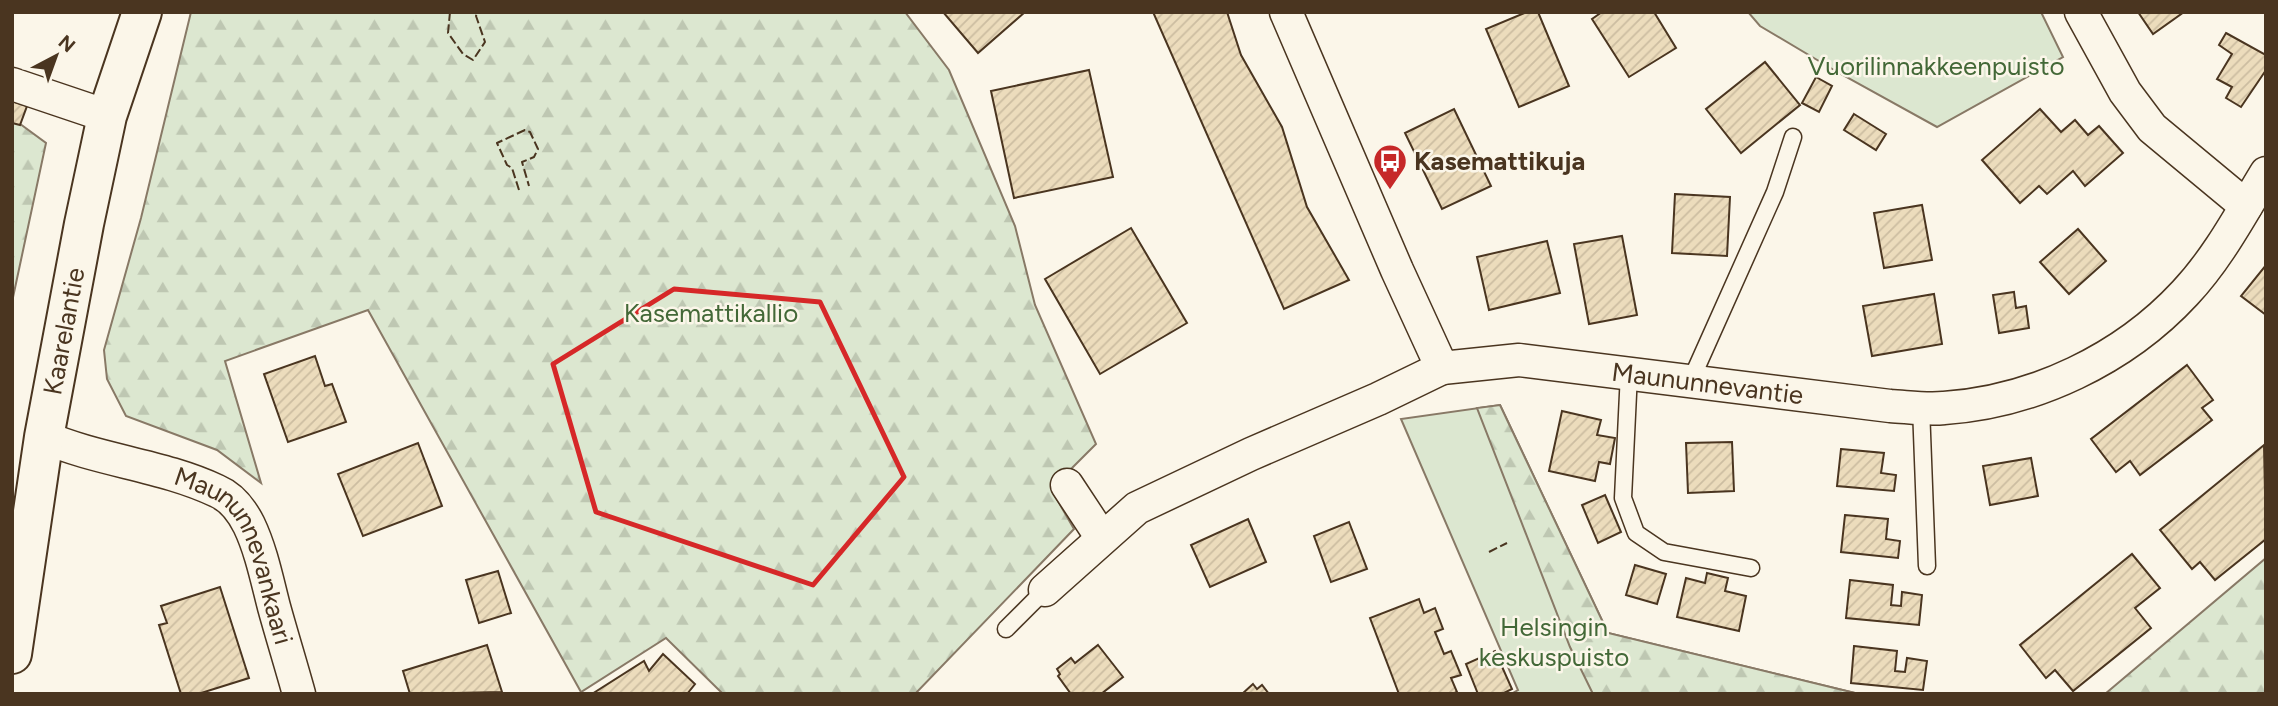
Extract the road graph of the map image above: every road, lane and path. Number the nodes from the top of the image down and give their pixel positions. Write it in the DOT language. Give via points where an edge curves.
graph roads {
  1 [pos="142,12"];
  2 [pos="1286,12"];
  3 [pos="2081,12"];
  4 [pos="12,84"];
  5 [pos="107,116"];
  6 [pos="1793,137"];
  7 [pos="2266,173"];
  8 [pos="2246,206"];
  9 [pos="1442,368"];
  10 [pos="1629,373"];
  11 [pos="1691,380"];
  12 [pos="1921,408"];
  13 [pos="44,437"];
  14 [pos="1068,485"];
  15 [pos="1102,538"];
  16 [pos="1927,566"];
  17 [pos="1751,568"];
  18 [pos="1045,590"];
  19 [pos="1006,629"];
  20 [pos="12,654"];
  21 [pos="299,694"];
  1 -- 5 [label="main road, Kaarelantie"];
  2 -- 9 [label="street"];
  3 -- 8 [label="street" via="2125,92 2152,128"];
  4 -- 5 [label="street"];
  5 -- 13 [label="main road, Kaarelantie"];
  6 -- 11 [label="lane" via="1775,192"];
  7 -- 8 [label="street, Maununnevantie"];
  8 -- 12 [label="street, Maununnevantie" via="2186,293 2144,332 2040,388 1994,401"];
  9 -- 10 [label="street, Maununnevantie" via="1519,360"];
  9 -- 15 [label="street" via="1137,508"];
  10 -- 11 [label="street, Maununnevantie"];
  10 -- 17 [label="lane" via="1623,498 1636,533 1664,552"];
  11 -- 12 [label="street, Maununnevantie"];
  12 -- 16 [label="lane"];
  13 -- 20 [label="main road, Kaarelantie"];
  13 -- 21 [label="street, Maununnevankaari" via="75,450 172,474 219,491 236,505 249,525 263,565"];
  14 -- 15 [label="street"];
  15 -- 18 [label="street"];
  18 -- 19 [label="lane"];
}
